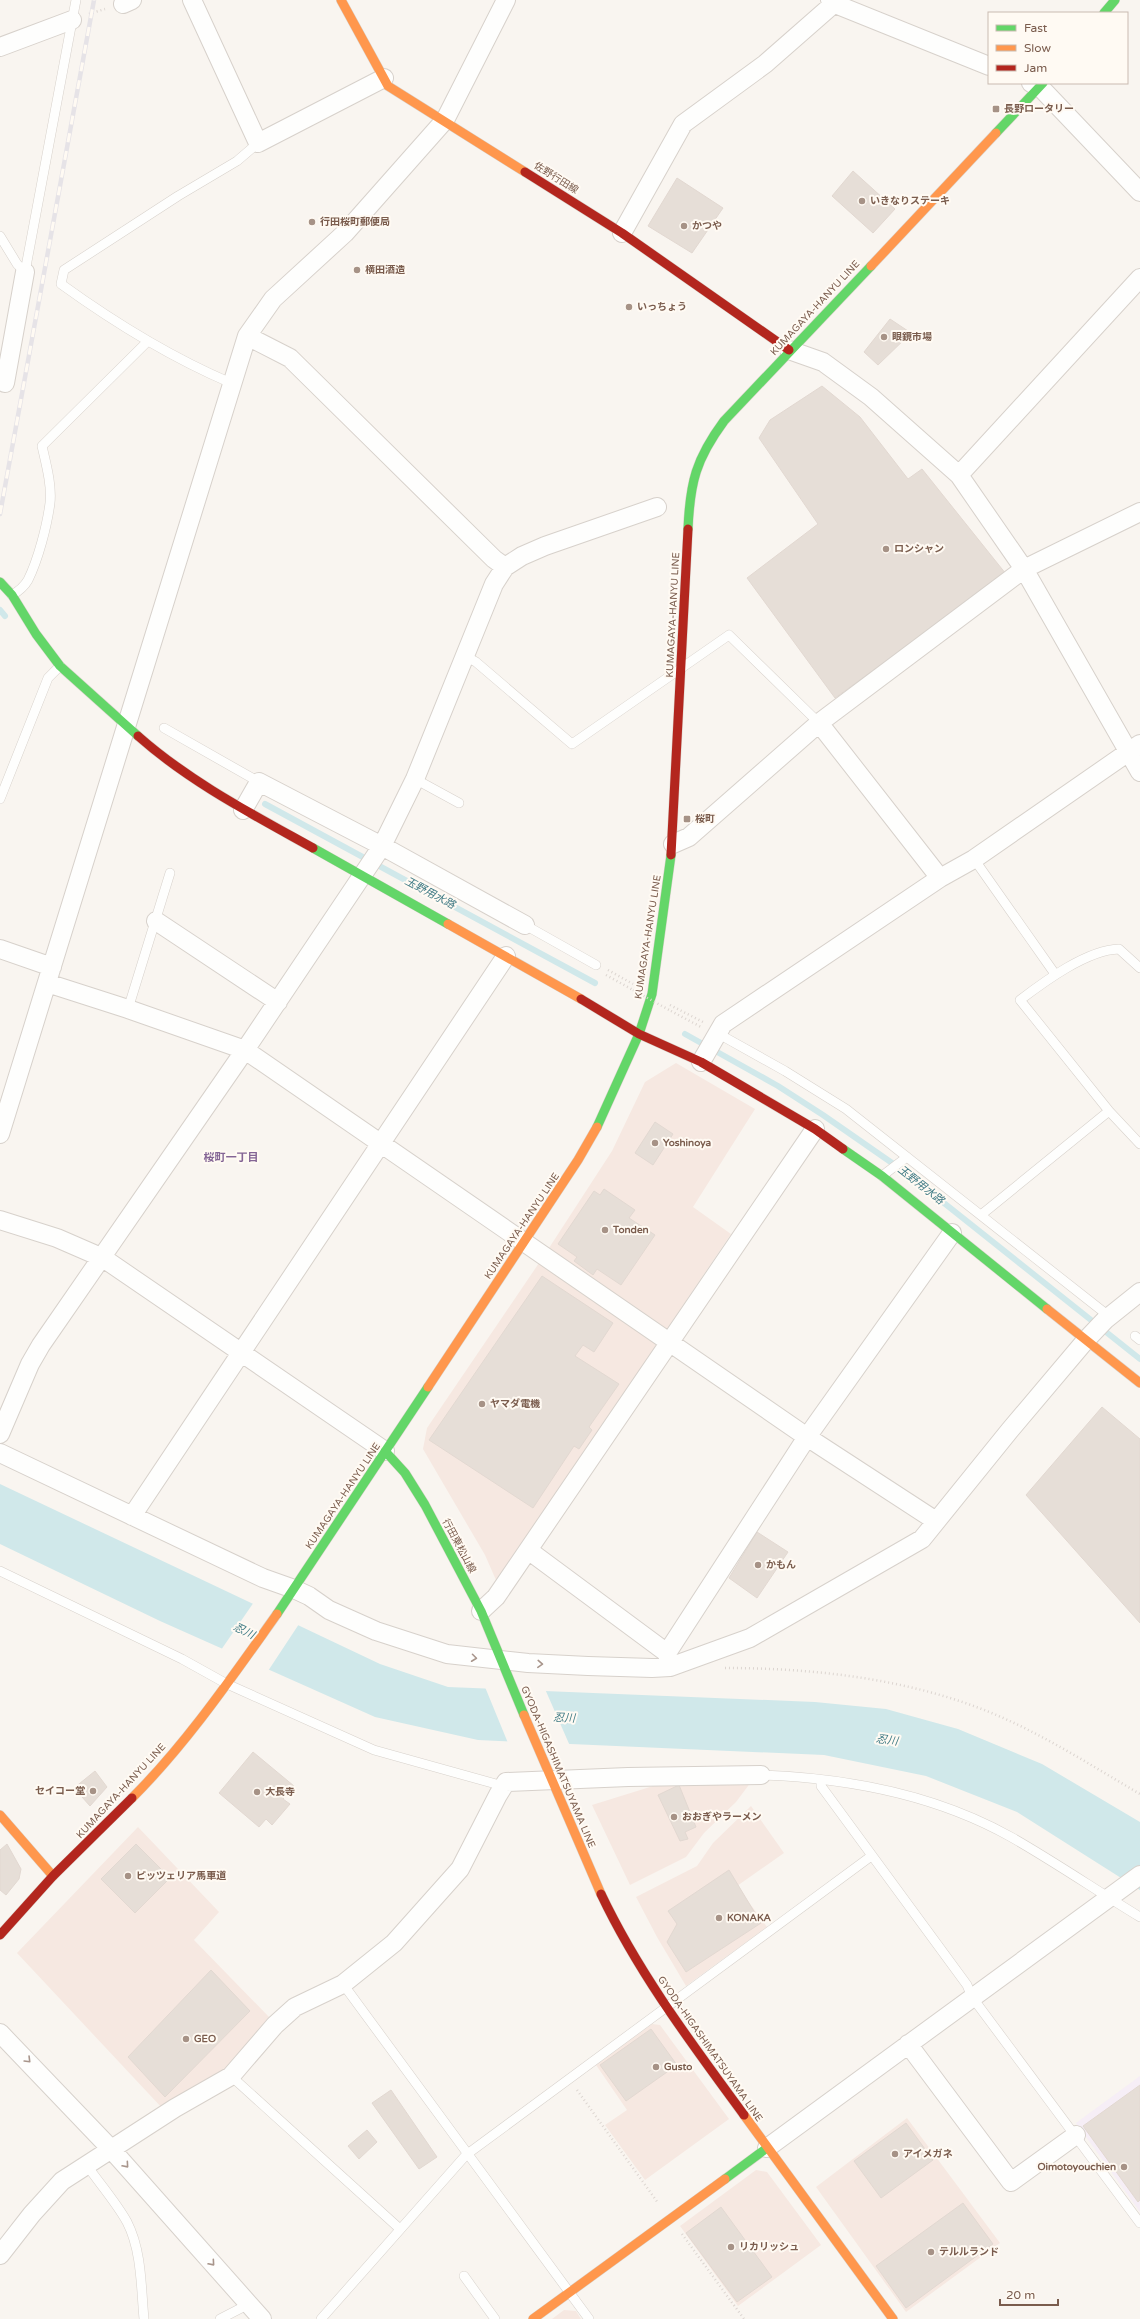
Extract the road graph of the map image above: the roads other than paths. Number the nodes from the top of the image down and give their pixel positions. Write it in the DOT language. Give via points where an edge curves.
graph roads {
  1 [pos="76,0"];
  2 [pos="192,0"];
  3 [pos="341,0"];
  4 [pos="506,0"];
  5 [pos="1115,0"];
  6 [pos="835,1"];
  7 [pos="1105,12"];
  8 [pos="72,20"];
  9 [pos="0,48"];
  10 [pos="988,66"];
  11 [pos="384,78"];
  12 [pos="1038,84"];
  13 [pos="445,120"];
  14 [pos="258,143"];
  15 [pos="1140,192"];
  16 [pos="622,232"];
  17 [pos="0,236"];
  18 [pos="25,272"];
  19 [pos="1140,278"];
  20 [pos="247,336"];
  21 [pos="148,341"];
  22 [pos="789,350"];
  23 [pos="231,383"];
  24 [pos="3,385"];
  25 [pos="960,474"];
  26 [pos="658,507"];
  27 [pos="1140,512"];
  28 [pos="505,567"];
  29 [pos="1024,569"];
  30 [pos="0,582"];
  31 [pos="12,595"];
  32 [pos="465,656"];
  33 [pos="60,666"];
  34 [pos="682,667"];
  35 [pos="819,723"];
  36 [pos="126,727"];
  37 [pos="164,728"];
  38 [pos="1134,748"];
  39 [pos="1140,772"];
  40 [pos="415,779"];
  41 [pos="259,782"];
  42 [pos="0,798"];
  43 [pos="459,803"];
  44 [pos="243,810"];
  45 [pos="673,844"];
  46 [pos="380,850"];
  47 [pos="974,859"];
  48 [pos="364,872"];
  49 [pos="170,874"];
  50 [pos="940,878"];
  51 [pos="156,920"];
  52 [pos="525,925"];
  53 [pos="0,949"];
  54 [pos="506,956"];
  55 [pos="596,965"];
  56 [pos="1140,968"];
  57 [pos="1055,974"];
  58 [pos="49,975"];
  59 [pos="278,1002"];
  60 [pos="128,1009"];
  61 [pos="713,1032"];
  62 [pos="639,1034"];
  63 [pos="245,1050"];
  64 [pos="702,1060"];
  65 [pos="1109,1111"];
  66 [pos="815,1129"];
  67 [pos="0,1134"];
  68 [pos="381,1144"];
  69 [pos="1140,1144"];
  70 [pos="907,1157"];
  71 [pos="886,1173"];
  72 [pos="981,1215"];
  73 [pos="0,1220"];
  74 [pos="952,1233"];
  75 [pos="524,1242"];
  76 [pos="103,1258"];
  77 [pos="1140,1292"];
  78 [pos="1099,1327"];
  79 [pos="671,1342"];
  80 [pos="242,1353"];
  81 [pos="1140,1383"];
  82 [pos="0,1434"];
  83 [pos="807,1437"];
  84 [pos="385,1451"];
  85 [pos="0,1453"];
  86 [pos="132,1516"];
  87 [pos="936,1522"];
  88 [pos="528,1550"];
  89 [pos="0,1571"];
  90 [pos="290,1594"];
  91 [pos="481,1611"];
  92 [pos="669,1660"];
  93 [pos="502,1664"];
  94 [pos="229,1681"];
  95 [pos="548,1774"];
  96 [pos="761,1775"];
  97 [pos="821,1780"];
  98 [pos="502,1786"];
  99 [pos="0,1815"];
  100 [pos="870,1857"];
  101 [pos="1140,1875"];
  102 [pos="53,1876"];
  103 [pos="1113,1894"];
  104 [pos="1140,1917"];
  105 [pos="0,1935"];
  106 [pos="343,1984"];
  107 [pos="972,1997"];
  108 [pos="665,2008"];
  109 [pos="0,2033"];
  110 [pos="908,2044"];
  111 [pos="231,2076"];
  112 [pos="1076,2135"];
  113 [pos="768,2148"];
  114 [pos="111,2149"];
  115 [pos="466,2155"];
  116 [pos="86,2164"];
  117 [pos="1140,2223"];
  118 [pos="400,2229"];
  119 [pos="0,2255"];
  120 [pos="464,2276"];
  121 [pos="569,2293"];
  122 [pos="249,2304"];
  123 [pos="144,2319"];
  124 [pos="220,2319"];
  125 [pos="262,2319"];
  126 [pos="321,2319"];
  127 [pos="495,2319"];
  128 [pos="533,2319"];
  129 [pos="589,2319"];
  130 [pos="893,2319"];
  1 -- 8 [label="lane"];
  2 -- 14 [label="street"];
  3 -- 11 [label="main road, 佐野行田線"];
  4 -- 13 [label="street"];
  5 -- 7 [label="main road"];
  6 -- 10 [label="street"];
  6 -- 16 [label="street" via="765,64 683,124"];
  8 -- 9 [label="street"];
  8 -- 18 [label="lane"];
  11 -- 13 [label="main road, 佐野行田線" via="388,86"];
  11 -- 14 [label="street"];
  12 -- 15 [label="street"];
  12 -- 22 [label="main road, KUMAGAYA-HANYU LINE"];
  13 -- 16 [label="main road, 佐野行田線"];
  13 -- 20 [label="street" via="344,233 273,298"];
  14 -- 21 [label="lane" via="237,161 64,270 61,284 97,310"];
  16 -- 22 [label="main road, 佐野行田線"];
  17 -- 18 [label="lane" via="17,264"];
  18 -- 24 [label="street"];
  19 -- 25 [label="street"];
  20 -- 23 [label="street"];
  20 -- 28 [label="street" via="290,358"];
  21 -- 23 [label="lane" via="189,365"];
  21 -- 31 [label="lane" via="42,446 50,503 28,580 21,590"];
  22 -- 25 [label="street" via="823,362 871,397"];
  22 -- 34 [label="main road, KUMAGAYA-HANYU LINE" via="724,420 706,445 694,476 689,502"];
  23 -- 36 [label="street"];
  25 -- 29 [label="street"];
  26 -- 28 [label="street" via="545,546"];
  27 -- 29 [label="street"];
  28 -- 32 [label="street" via="494,584"];
  29 -- 35 [label="street"];
  29 -- 38 [label="street"];
  30 -- 31 [label="main road"];
  31 -- 33 [label="main road"];
  32 -- 34 [label="lane" via="476,662 572,744"];
  32 -- 40 [label="street"];
  33 -- 36 [label="main road"];
  33 -- 42 [label="lane" via="48,678"];
  34 -- 35 [label="lane" via="729,634"];
  34 -- 45 [label="main road, KUMAGAYA-HANYU LINE"];
  35 -- 45 [label="street" via="689,837"];
  35 -- 50 [label="street"];
  36 -- 44 [label="main road" via="215,793"];
  36 -- 58 [label="street"];
  37 -- 41 [label="lane"];
  38 -- 39 [label="street"];
  38 -- 47 [label="street"];
  40 -- 43 [label="lane"];
  40 -- 46 [label="street"];
  41 -- 44 [label="street"];
  41 -- 46 [label="street"];
  44 -- 48 [label="main road"];
  45 -- 62 [label="main road, KUMAGAYA-HANYU LINE" via="652,994"];
  46 -- 48 [label="street"];
  46 -- 52 [label="street"];
  47 -- 50 [label="street"];
  47 -- 57 [label="lane"];
  48 -- 54 [label="main road"];
  48 -- 59 [label="street"];
  49 -- 51 [label="lane"];
  50 -- 61 [label="street"];
  51 -- 59 [label="street"];
  51 -- 60 [label="lane"];
  52 -- 55 [label="lane"];
  53 -- 58 [label="street"];
  54 -- 62 [label="main road"];
  54 -- 68 [label="street"];
  56 -- 57 [label="lane" via="1119,949 1108,949"];
  57 -- 65 [label="lane" via="1020,1000"];
  58 -- 60 [label="street"];
  58 -- 67 [label="street"];
  59 -- 63 [label="street"];
  60 -- 63 [label="street"];
  61 -- 64 [label="street"];
  61 -- 70 [label="lane" via="785,1071 846,1110"];
  62 -- 64 [label="main road"];
  62 -- 75 [label="main road, KUMAGAYA-HANYU LINE" via="585,1148"];
  63 -- 68 [label="street"];
  63 -- 76 [label="street"];
  64 -- 66 [label="main road"];
  65 -- 69 [label="lane"];
  65 -- 72 [label="lane"];
  66 -- 71 [label="main road"];
  66 -- 79 [label="street"];
  68 -- 75 [label="street"];
  68 -- 80 [label="street"];
  70 -- 71 [label="lane"];
  70 -- 72 [label="lane"];
  71 -- 74 [label="main road"];
  72 -- 78 [label="lane"];
  73 -- 76 [label="street" via="58,1238"];
  74 -- 78 [label="main road"];
  74 -- 83 [label="street"];
  75 -- 79 [label="street"];
  75 -- 84 [label="main road, KUMAGAYA-HANYU LINE"];
  76 -- 80 [label="street"];
  76 -- 82 [label="street" via="38,1351"];
  77 -- 78 [label="street"];
  78 -- 81 [label="main road"];
  78 -- 87 [label="street"];
  79 -- 83 [label="street"];
  79 -- 88 [label="street"];
  80 -- 84 [label="street"];
  80 -- 86 [label="street"];
  83 -- 87 [label="street"];
  83 -- 92 [label="street"];
  84 -- 90 [label="main road, KUMAGAYA-HANYU LINE"];
  84 -- 91 [label="main road, 行田東松山線" via="405,1473 425,1504"];
  85 -- 86 [label="street"];
  86 -- 90 [label="street" via="263,1578"];
  87 -- 92 [label="street" via="922,1539 750,1638"];
  88 -- 91 [label="street" via="496,1597"];
  88 -- 92 [label="street"];
  89 -- 94 [label="lane"];
  90 -- 93 [label="street, one-way" via="309,1596 329,1610 376,1632 447,1654"];
  90 -- 94 [label="main road, KUMAGAYA-HANYU LINE"];
  91 -- 93 [label="main road, 行田東松山線"];
  93 -- 92 [label="street, one-way" via="652,1668"];
  93 -- 95 [label="main road, GYODA-HIGASHIMATSUYAMA LINE"];
  94 -- 98 [label="lane" via="374,1750"];
  94 -- 102 [label="main road, KUMAGAYA-HANYU LINE" via="150,1780"];
  95 -- 96 [label="street"];
  95 -- 98 [label="street" via="506,1782"];
  95 -- 108 [label="main road, GYODA-HIGASHIMATSUYAMA LINE" via="615,1924"];
  96 -- 97 [label="lane"];
  97 -- 100 [label="lane" via="820,1786"];
  97 -- 103 [label="lane" via="913,1797 946,1808 1010,1837"];
  98 -- 106 [label="street" via="460,1869 394,1943"];
  99 -- 102 [label="main road"];
  100 -- 107 [label="lane" via="967,1985"];
  100 -- 108 [label="lane"];
  101 -- 103 [label="street"];
  102 -- 105 [label="main road, KUMAGAYA-HANYU LINE"];
  103 -- 104 [label="lane"];
  103 -- 107 [label="street"];
  106 -- 111 [label="street" via="295,2007"];
  106 -- 115 [label="lane"];
  107 -- 110 [label="street"];
  107 -- 112 [label="lane"];
  108 -- 113 [label="main road, GYODA-HIGASHIMATSUYAMA LINE"];
  108 -- 115 [label="lane"];
  109 -- 114 [label="street, one-way"];
  110 -- 112 [label="street" via="1011,2182"];
  110 -- 113 [label="street"];
  111 -- 114 [label="street"];
  111 -- 118 [label="lane"];
  112 -- 117 [label="lane"];
  113 -- 121 [label="main road"];
  113 -- 130 [label="main road, GYODA-HIGASHIMATSUYAMA LINE"];
  114 -- 116 [label="street"];
  114 -- 122 [label="street, one-way"];
  115 -- 118 [label="lane"];
  115 -- 121 [label="lane"];
  116 -- 119 [label="street" via="62,2181"];
  116 -- 123 [label="lane" via="121,2213 131,2232 139,2266"];
  118 -- 126 [label="lane"];
  120 -- 127 [label="lane"];
  121 -- 128 [label="main road"];
  121 -- 129 [label="lane"];
  122 -- 124 [label="lane"];
  122 -- 125 [label="street"];
}
